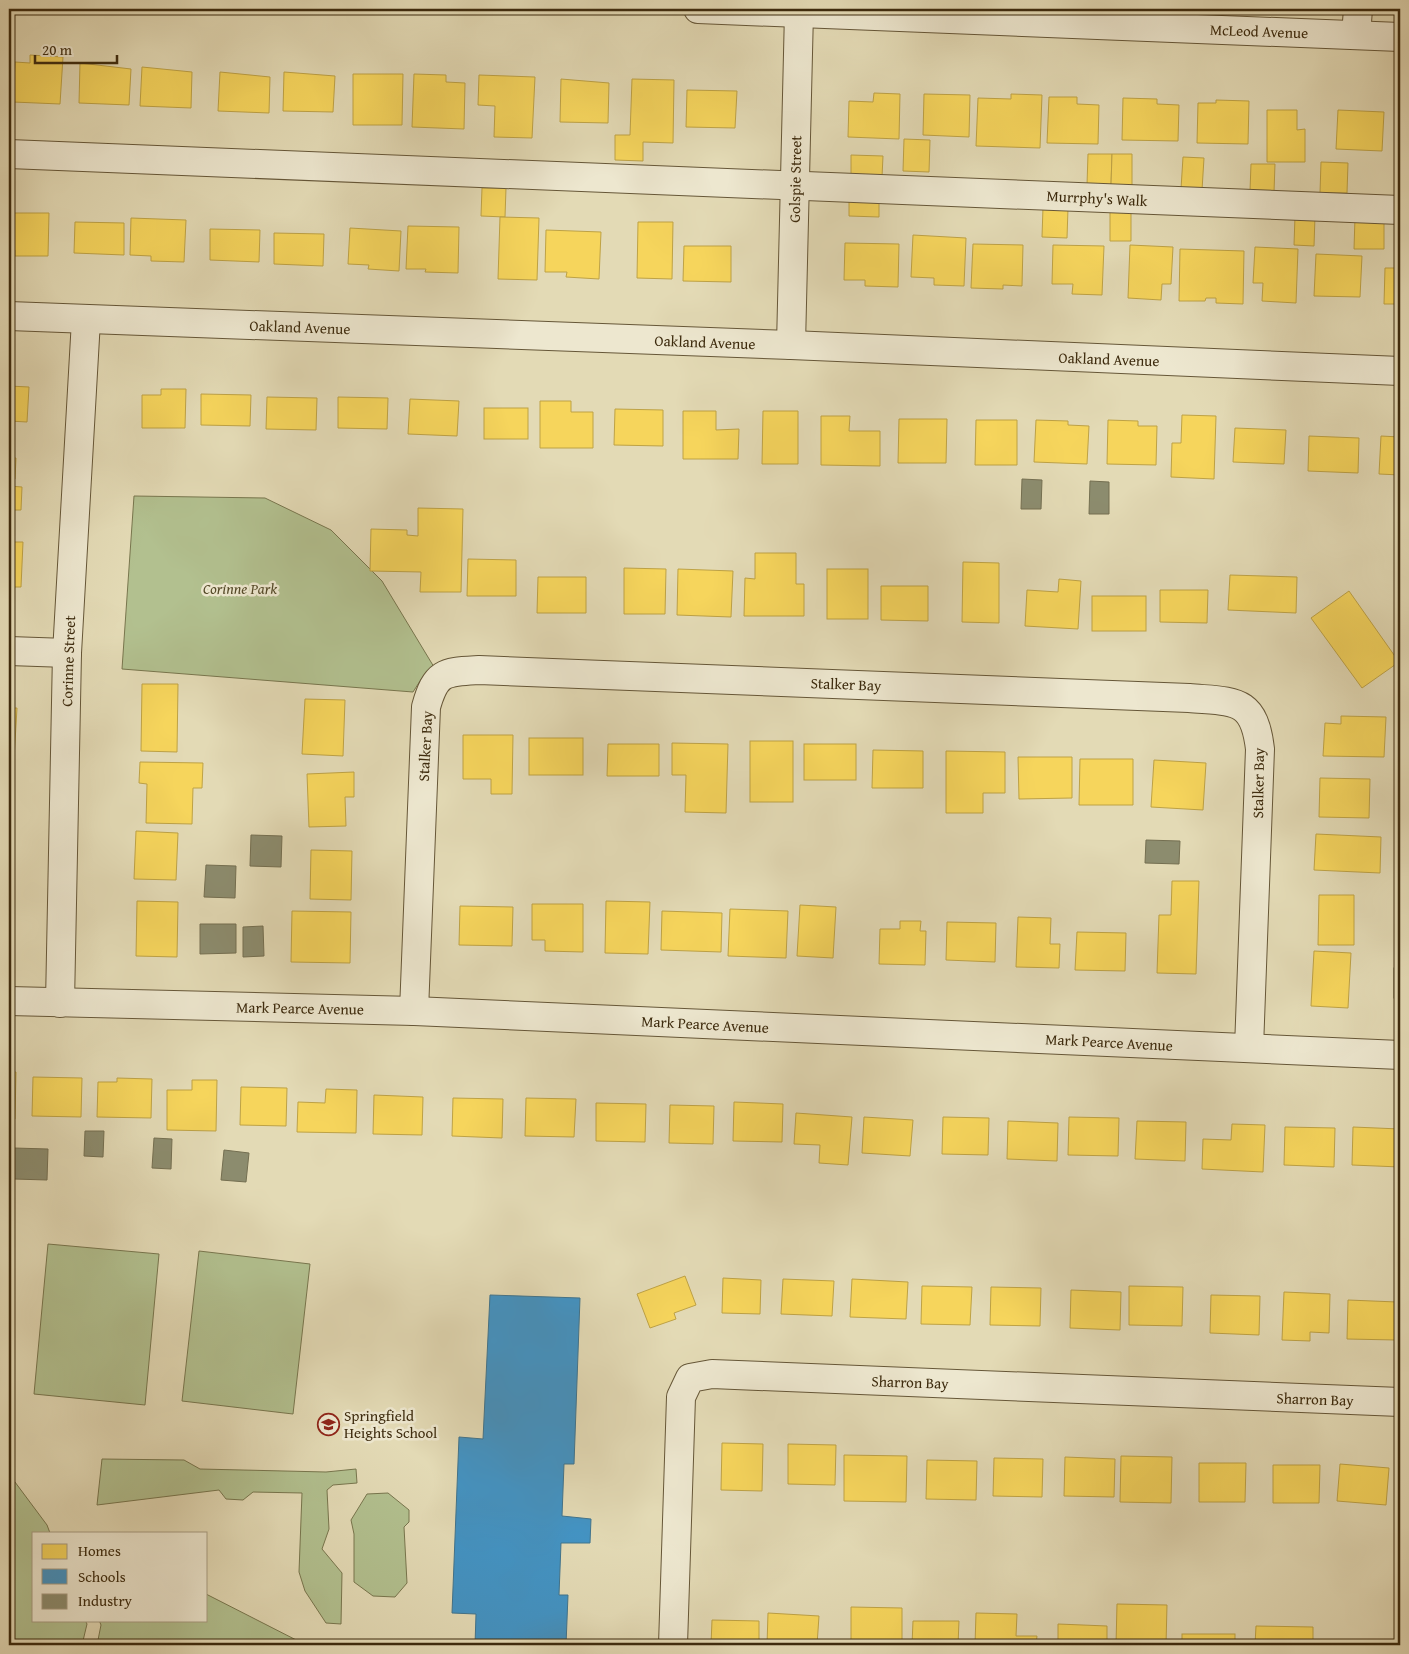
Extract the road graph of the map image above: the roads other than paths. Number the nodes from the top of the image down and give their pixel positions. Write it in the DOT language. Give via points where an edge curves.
graph roads {
  1 [pos="698,9"];
  2 [pos="760,10"];
  3 [pos="799,12"];
  4 [pos="1147,17"];
  5 [pos="1357,22"];
  6 [pos="1400,37"];
  7 [pos="9,154"];
  8 [pos="794,184"];
  9 [pos="1400,210"];
  10 [pos="9,316"];
  11 [pos="86,320"];
  12 [pos="791,345"];
  13 [pos="1400,371"];
  14 [pos="9,651"];
  15 [pos="67,653"];
  16 [pos="9,1001"];
  17 [pos="60,1003"];
  18 [pos="414,1011"];
  19 [pos="1249,1048"];
  20 [pos="1400,1055"];
  21 [pos="1400,1402"];
  22 [pos="673,1645"];
  1 -- 2 [label="street, McLeod Avenue"];
  2 -- 3 [label="street, McLeod Avenue"];
  3 -- 4 [label="street, McLeod Avenue"];
  3 -- 8 [label="street, Golspie Street"];
  4 -- 5 [label="street, McLeod Avenue"];
  5 -- 6 [label="street, McLeod Avenue"];
  7 -- 8 [label="street, Murrphy's Walk"];
  8 -- 9 [label="street, Murrphy's Walk"];
  8 -- 12 [label="street, Golspie Street"];
  10 -- 11 [label="street, Oakland Avenue"];
  11 -- 12 [label="street, Oakland Avenue"];
  11 -- 15 [label="street, Corinne Street"];
  12 -- 13 [label="street, Oakland Avenue"];
  14 -- 15 [label="street"];
  15 -- 17 [label="street, Corinne Street"];
  16 -- 17 [label="street, Mark Pearce Avenue"];
  17 -- 18 [label="street, Mark Pearce Avenue"];
  18 -- 19 [label="street, Mark Pearce Avenue"];
  18 -- 19 [label="street, Stalker Bay" via="426,707 432,687 438,679 452,672 479,670 1189,698 1222,700 1238,705 1251,713 1258,730 1260,749"];
  19 -- 20 [label="street, Mark Pearce Avenue"];
  21 -- 22 [label="street, Sharron Bay" via="712,1374 690,1378 681,1397"];
}
